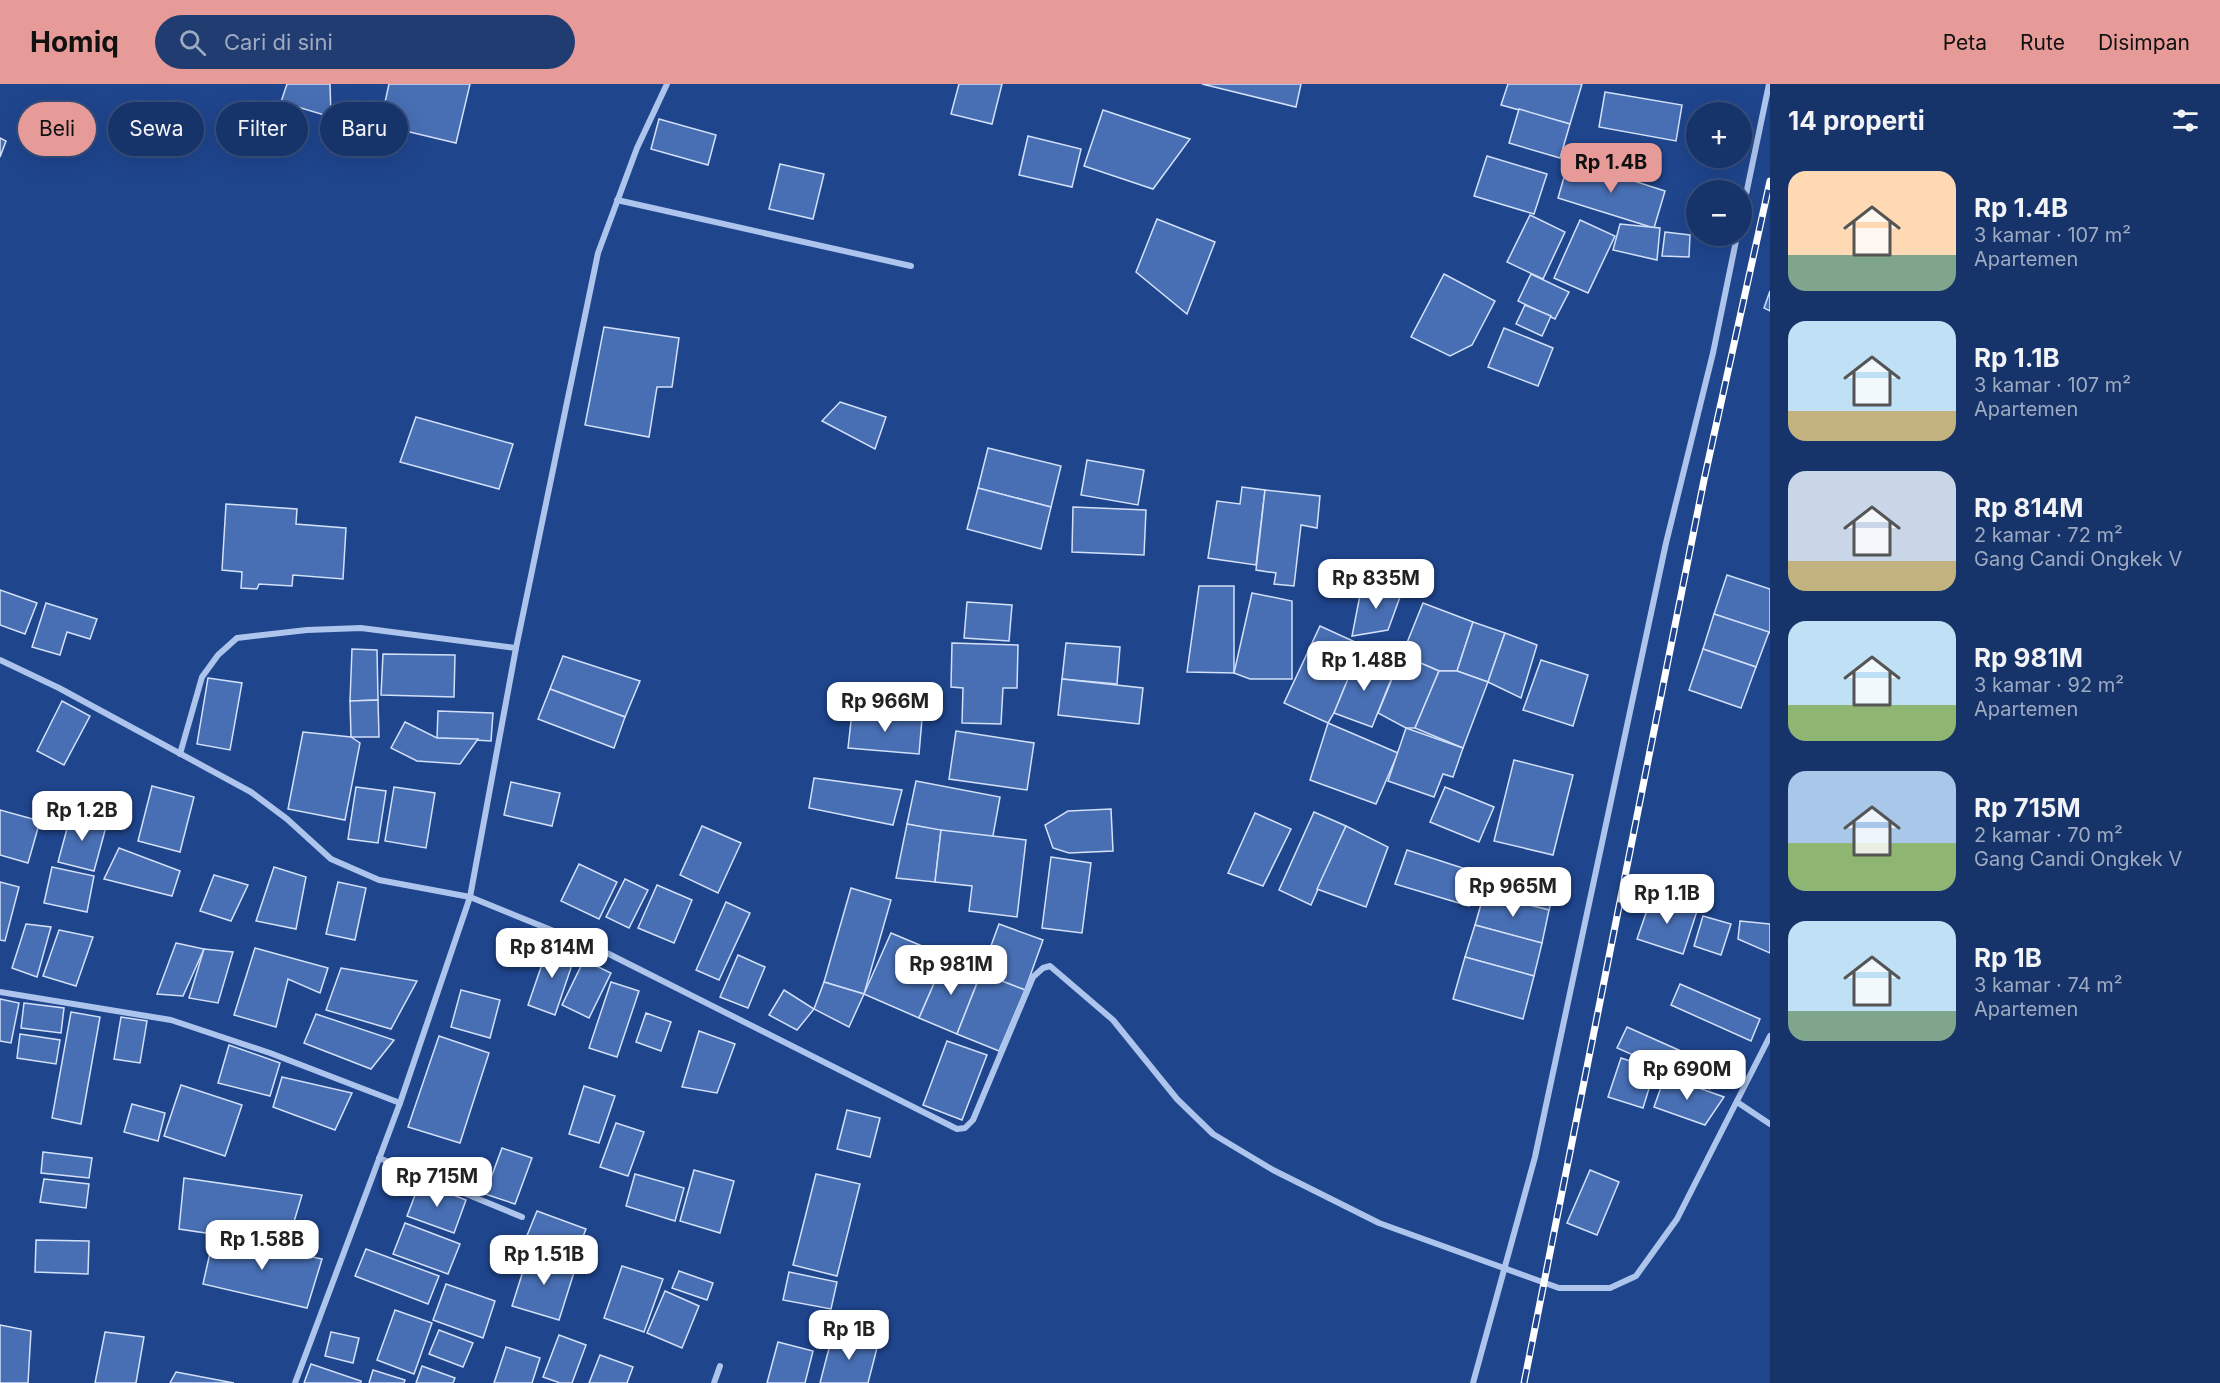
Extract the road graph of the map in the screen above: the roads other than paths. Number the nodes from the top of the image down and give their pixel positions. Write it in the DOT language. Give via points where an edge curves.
graph roads {
  1 [pos="667,84"];
  2 [pos="1768,84"];
  3 [pos="1749,180"];
  4 [pos="617,200"];
  5 [pos="1735,246"];
  6 [pos="911,266"];
  7 [pos="516,648"];
  8 [pos="0,660"];
  9 [pos="180,754"];
  10 [pos="470,897"];
  11 [pos="0,992"];
  12 [pos="1770,1036"];
  13 [pos="1737,1102"];
  14 [pos="400,1103"];
  15 [pos="1770,1124"];
  16 [pos="379,1158"];
  17 [pos="522,1217"];
  18 [pos="1505,1268"];
  19 [pos="720,1366"];
  20 [pos="296,1383"];
  21 [pos="714,1383"];
  22 [pos="1473,1383"];
  1 -- 4 [label="street"];
  2 -- 3 [label="street"];
  4 -- 6 [label="street"];
  4 -- 7 [label="street" via="598,253"];
  5 -- 18 [label="street" via="1666,543 1535,1157"];
  7 -- 9 [label="street" via="361,628 237,638 202,677"];
  7 -- 10 [label="street"];
  8 -- 9 [label="street"];
  9 -- 10 [label="street" via="250,792 287,819 331,860 379,880"];
  10 -- 14 [label="street"];
  10 -- 18 [label="street" via="603,951 957,1129 965,1128 973,1120 1033,977 1050,966 1113,1020 1177,1100 1213,1134 1273,1170 1379,1223"];
  11 -- 14 [label="street" via="171,1020"];
  12 -- 13 [label="street"];
  13 -- 15 [label="street"];
  13 -- 18 [label="street" via="1677,1220 1636,1276 1610,1288 1559,1288"];
  14 -- 16 [label="street"];
  16 -- 17 [label="street"];
  16 -- 20 [label="street"];
  18 -- 22 [label="street"];
  19 -- 21 [label="street"];
}
